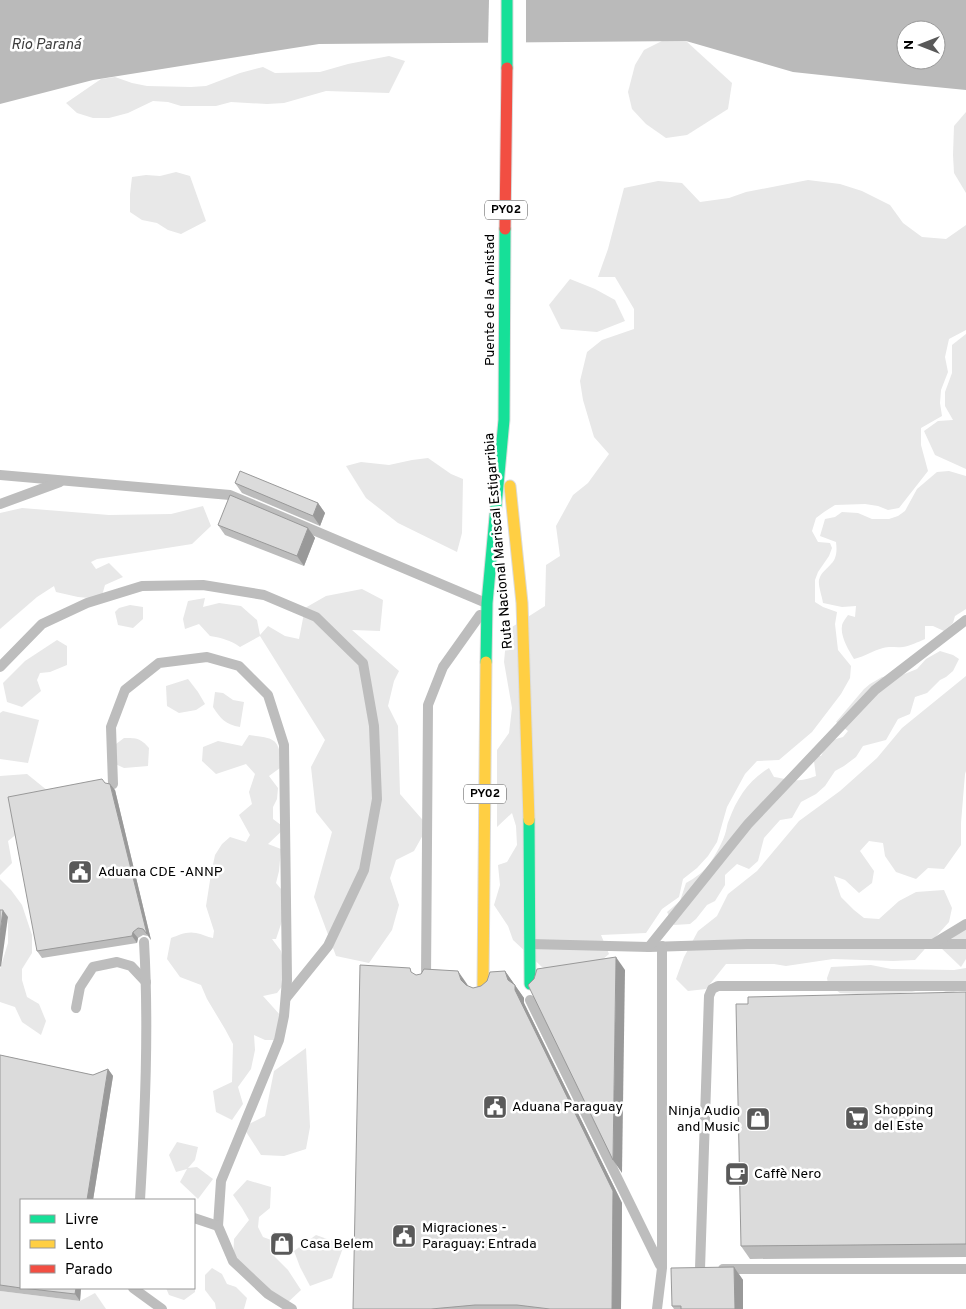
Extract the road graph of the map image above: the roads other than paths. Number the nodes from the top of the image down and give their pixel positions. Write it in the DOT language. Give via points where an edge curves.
graph roads {
  1 [pos="507,0"];
  2 [pos="504,420"];
  3 [pos="0,475"];
  4 [pos="65,480"];
  5 [pos="0,504"];
  6 [pos="487,603"];
  7 [pos="966,620"];
  8 [pos="0,667"];
  9 [pos="113,784"];
  10 [pos="966,924"];
  11 [pos="144,942"];
  12 [pos="529,944"];
  13 [pos="933,944"];
  14 [pos="966,944"];
  15 [pos="662,946"];
  16 [pos="649,947"];
  17 [pos="426,981"];
  18 [pos="146,982"];
  19 [pos="530,984"];
  20 [pos="483,985"];
  21 [pos="966,986"];
  22 [pos="285,999"];
  23 [pos="530,1000"];
  24 [pos="76,1008"];
  25 [pos="140,1199"];
  26 [pos="195,1218"];
  27 [pos="218,1226"];
  28 [pos="966,1268"];
  29 [pos="666,1269"];
  30 [pos="134,1289"];
  31 [pos="162,1309"];
  32 [pos="292,1309"];
  33 [pos="657,1309"];
  1 -- 2 [label="highway, Puente de la Amistad / PY02"];
  2 -- 6 [label="highway, Ruta Nacional Mariscal Estigarribia / PY02"];
  2 -- 12 [label="highway, Ruta Nacional Mariscal Estigarribia / PY02" via="522,603 529,803"];
  3 -- 4 [label="lane"];
  4 -- 5 [label="lane"];
  4 -- 6 [label="lane" via="230,495"];
  6 -- 17 [label="lane" via="443,667 428,705"];
  6 -- 20 [label="highway, Ruta Nacional Mariscal Estigarribia / PY02"];
  7 -- 16 [label="lane" via="876,690 748,824"];
  8 -- 22 [label="lane" via="42,624 87,603 142,586 203,584 264,595 316,617 363,662 374,726 377,799 364,870 328,946"];
  9 -- 22 [label="lane" via="111,727 124,690 158,662 207,657 239,666 268,695 284,745"];
  10 -- 13 [label="lane"];
  11 -- 18 [label="lane"];
  12 -- 16 [label="lane"];
  12 -- 19 [label="highway, Ruta Nacional Mariscal Estigarribia / PY02"];
  13 -- 14 [label="lane"];
  13 -- 15 [label="lane"];
  15 -- 16 [label="lane"];
  15 -- 29 [label="lane"];
  18 -- 24 [label="lane" via="131,966 117,962 93,967 80,987"];
  18 -- 25 [label="lane" via="146,1076"];
  21 -- 28 [label="lane" via="718,986 712,990 709,996 695,1269"];
  22 -- 27 [label="lane" via="279,1040 221,1181"];
  23 -- 29 [label="lane"];
  26 -- 27 [label="lane"];
  27 -- 32 [label="lane" via="233,1260 268,1294"];
  29 -- 33 [label="lane"];
  30 -- 31 [label="lane"];
}
